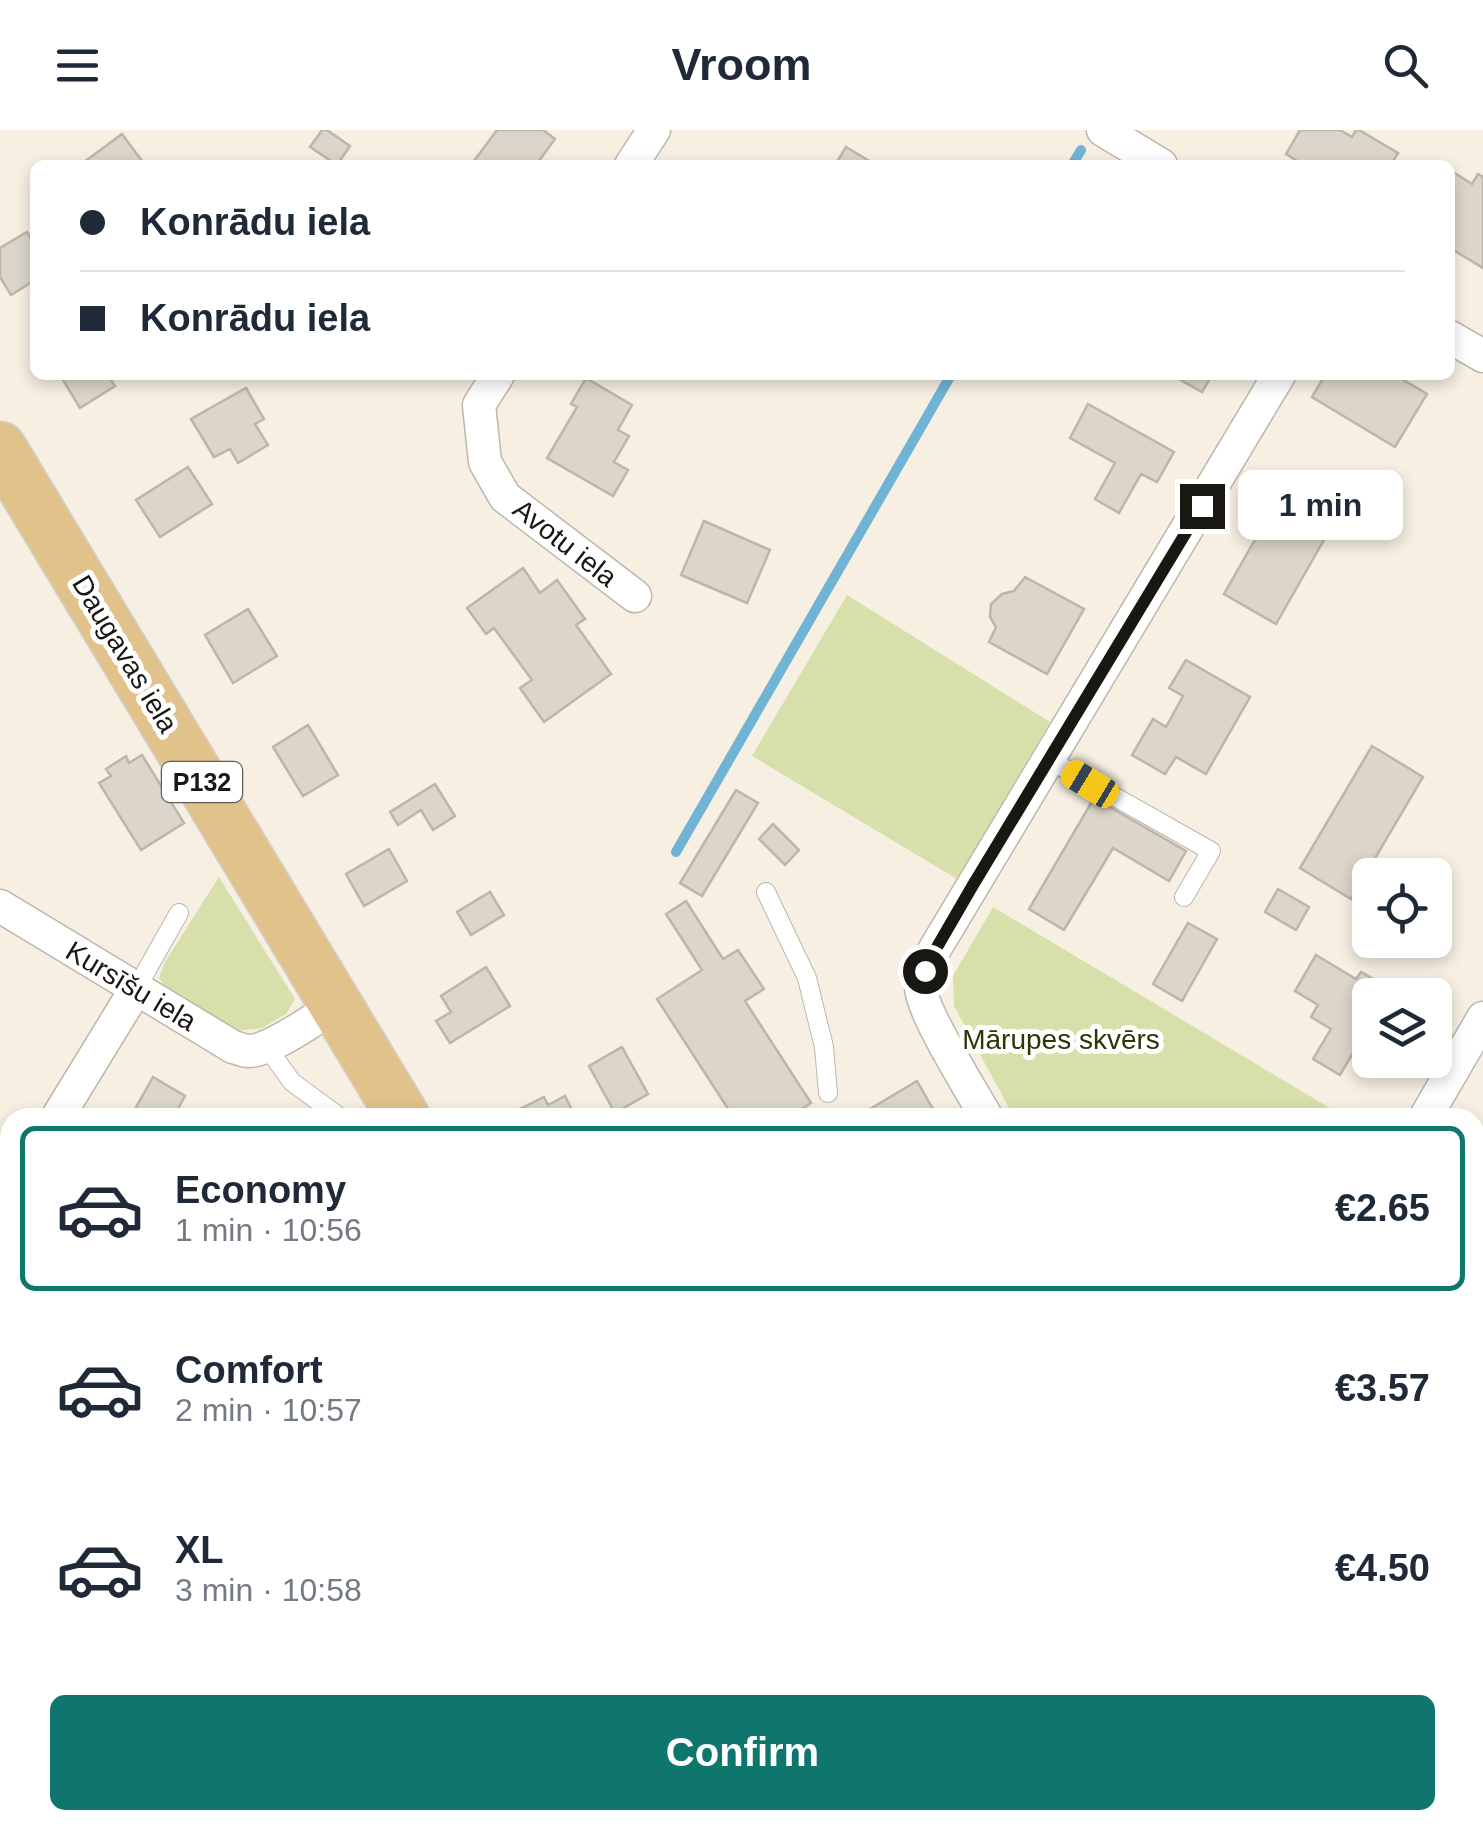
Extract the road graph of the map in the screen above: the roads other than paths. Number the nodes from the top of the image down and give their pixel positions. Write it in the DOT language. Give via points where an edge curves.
graph roads {
  1 [pos="654,130"];
  2 [pos="1103,130"];
  3 [pos="634,160"];
  4 [pos="1153,160"];
  5 [pos="1455,339"];
  6 [pos="1483,356"];
  7 [pos="495,380"];
  8 [pos="1276,380"];
  9 [pos="0,448"];
  10 [pos="634,596"];
  11 [pos="1048,759"];
  12 [pos="766,892"];
  13 [pos="1184,897"];
  14 [pos="0,906"];
  15 [pos="179,913"];
  16 [pos="136,989"];
  17 [pos="336,1004"];
  18 [pos="1483,1018"];
  19 [pos="266,1046"];
  20 [pos="828,1093"];
  21 [pos="64,1108"];
  22 [pos="327,1108"];
  23 [pos="398,1108"];
  24 [pos="981,1108"];
  25 [pos="1431,1108"];
  1 -- 3 [label="street"];
  2 -- 4 [label="street"];
  5 -- 6 [label="street"];
  7 -- 10 [label="street, Avotu iela" via="479,405 485,462 505,496"];
  8 -- 11 [label="street"];
  9 -- 17 [label="main road, Daugavas iela / P132"];
  11 -- 13 [label="lane" via="1210,851"];
  11 -- 24 [label="street" via="933,954 921,987"];
  12 -- 20 [label="lane" via="807,978"];
  14 -- 16 [label="street, Kursīšu iela"];
  15 -- 16 [label="lane"];
  16 -- 19 [label="street, Kursīšu iela" via="233,1047"];
  16 -- 21 [label="street"];
  17 -- 19 [label="street"];
  17 -- 23 [label="main road, Daugavas iela / P132"];
  18 -- 25 [label="street"];
  19 -- 22 [label="lane" via="292,1082"];
}
